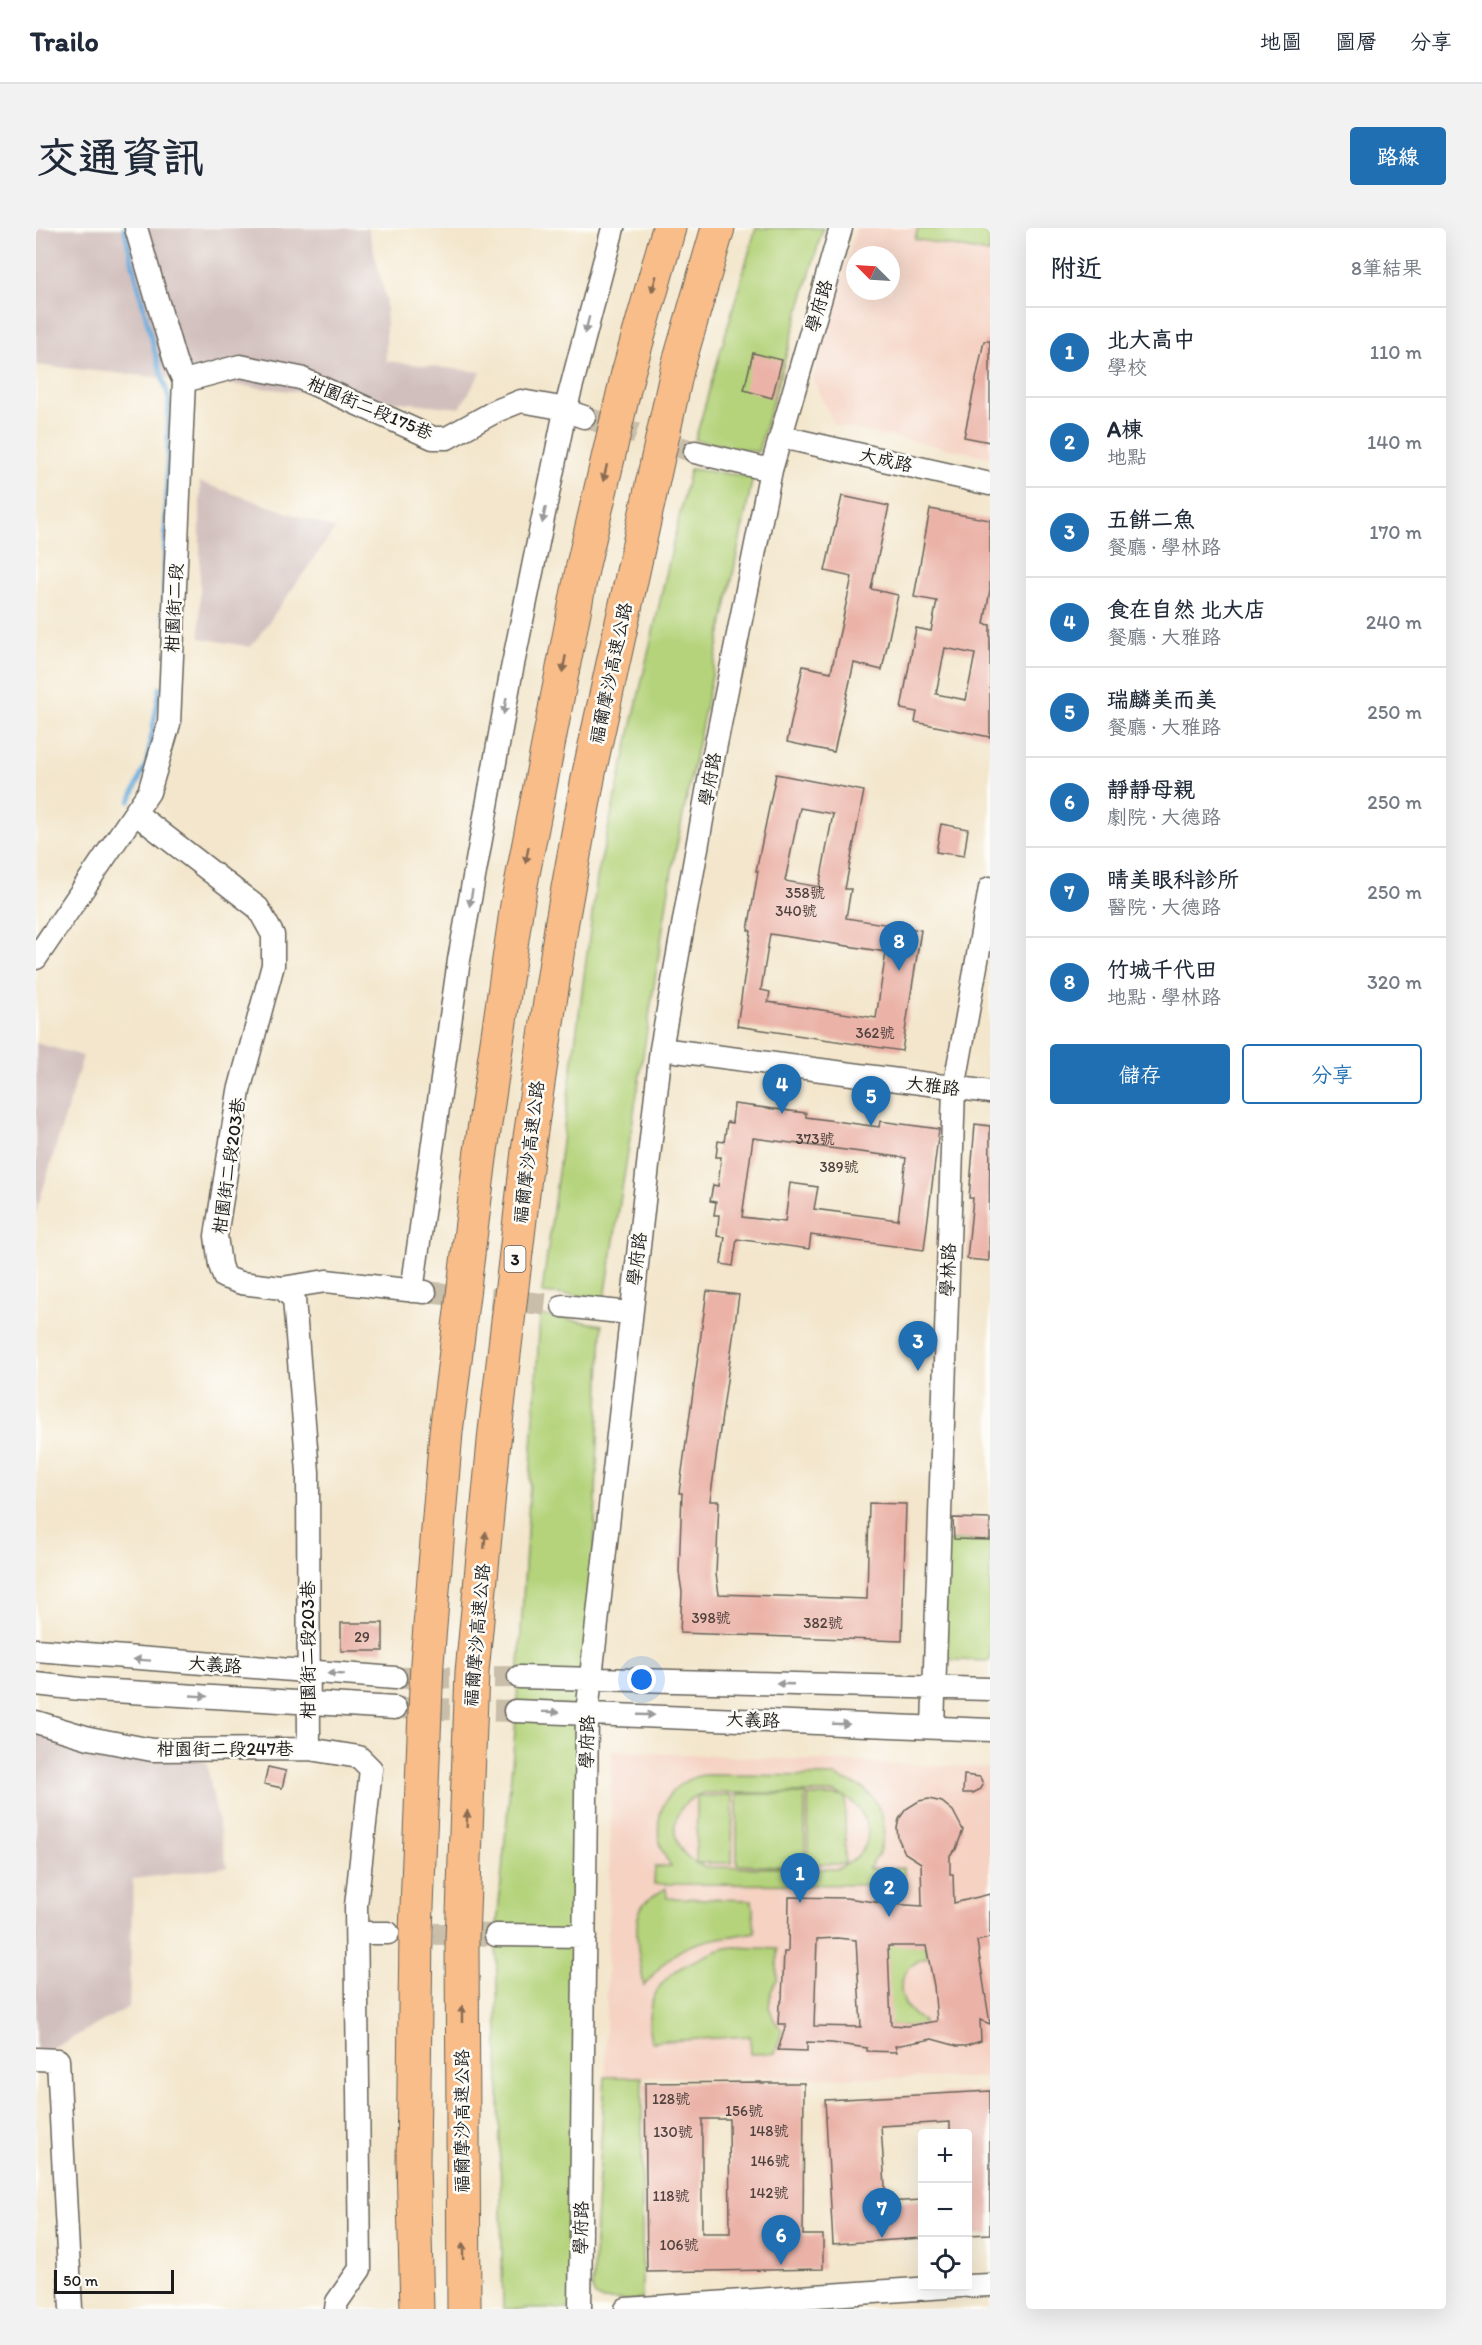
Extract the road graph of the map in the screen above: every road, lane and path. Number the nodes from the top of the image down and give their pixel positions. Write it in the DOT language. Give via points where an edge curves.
graph roads {
  1 [pos="136,228"];
  2 [pos="669,228"];
  3 [pos="718,228"];
  4 [pos="841,228"];
  5 [pos="608,232"];
  6 [pos="184,381"];
  7 [pos="575,414"];
  8 [pos="782,437"];
  9 [pos="695,452"];
  10 [pos="771,470"];
  11 [pos="990,484"];
  12 [pos="135,813"];
  13 [pos="990,888"];
  14 [pos="36,958"];
  15 [pos="662,1049"];
  16 [pos="954,1089"];
  17 [pos="990,1092"];
  18 [pos="282,1288"];
  19 [pos="563,1306"];
  20 [pos="630,1313"];
  21 [pos="36,1650"];
  22 [pos="307,1673"];
  23 [pos="519,1677"];
  24 [pos="395,1678"];
  25 [pos="590,1678"];
  26 [pos="36,1684"];
  27 [pos="933,1689"];
  28 [pos="990,1689"];
  29 [pos="308,1703"];
  30 [pos="395,1708"];
  31 [pos="515,1711"];
  32 [pos="587,1713"];
  33 [pos="36,1722"];
  34 [pos="933,1728"];
  35 [pos="990,1730"];
  36 [pos="309,1749"];
  37 [pos="357,1933"];
  38 [pos="388,1933"];
  39 [pos="496,1935"];
  40 [pos="585,1936"];
  41 [pos="36,2060"];
  42 [pos="990,2284"];
  43 [pos="972,2286"];
  44 [pos="918,2289"];
  45 [pos="70,2309"];
  46 [pos="336,2309"];
  47 [pos="417,2309"];
  48 [pos="464,2309"];
  49 [pos="580,2309"];
  50 [pos="626,2309"];
  1 -- 6 [label="street, 柑園街二段"];
  2 -- 47 [label="highway, one-way" via="628,373 583,566 517,905 446,1432 427,1663 416,1932 413,2162"];
  48 -- 3 [label="highway, 福爾摩沙高速公路 / 3, one-way" via="462,1940 472,1672 528,1151 562,921 589,773 678,366"];
  4 -- 8 [label="street, 學府路"];
  5 -- 7 [label="street, one-way"];
  6 -- 7 [label="street, 柑園街二段175巷" via="240,366 300,378 433,438 447,438 521,401"];
  6 -- 12 [label="street, 柑園街二段" via="169,724 149,792"];
  7 -- 18 [label="street, one-way" via="511,674 461,949 419,1292 326,1281"];
  8 -- 10 [label="street, 學府路"];
  8 -- 11 [label="street, 大成路"];
  9 -- 10 [label="street"];
  10 -- 15 [label="street, 學府路" via="712,764"];
  12 -- 14 [label="street, 柑園街二段"];
  12 -- 18 [label="street, 柑園街二段203巷" via="258,908 273,935 273,965 239,1091 216,1236 225,1277"];
  13 -- 16 [label="street, 學林路"];
  15 -- 16 [label="street, 大雅路"];
  15 -- 20 [label="street, 學府路"];
  16 -- 17 [label="street, 大雅路"];
  16 -- 27 [label="street, 學林路"];
  18 -- 22 [label="street, 柑園街二段203巷" via="294,1299 308,1472"];
  19 -- 20 [label="street"];
  20 -- 25 [label="street, 學府路"];
  22 -- 21 [label="street, 大義路, one-way"];
  24 -- 22 [label="street, 大義路, one-way"];
  22 -- 29 [label="street, 柑園街二段203巷"];
  23 -- 25 [label="street, 大義路"];
  27 -- 25 [label="street, 大義路, one-way"];
  25 -- 32 [label="street, 學府路"];
  26 -- 29 [label="street, 大義路, one-way"];
  27 -- 28 [label="street, 大義路"];
  27 -- 34 [label="street, 學林路"];
  29 -- 30 [label="street, 大義路"];
  29 -- 36 [label="street, 柑園街二段203巷"];
  31 -- 32 [label="street, 大義路, one-way"];
  32 -- 34 [label="street, 大義路, one-way"];
  32 -- 40 [label="street, 學府路"];
  33 -- 36 [label="street, 柑園街二段247巷" via="89,1738 152,1750"];
  34 -- 35 [label="street, 大義路"];
  36 -- 37 [label="street, 柑園街二段247巷" via="359,1756 370,1769 356,1906"];
  37 -- 38 [label="street"];
  37 -- 46 [label="street, 柑園街二段247巷" via="360,2269"];
  39 -- 40 [label="street"];
  40 -- 49 [label="street, 學府路"];
  41 -- 45 [label="street" via="58,2060"];
  42 -- 43 [label="street"];
  44 -- 50 [label="street"];
}
